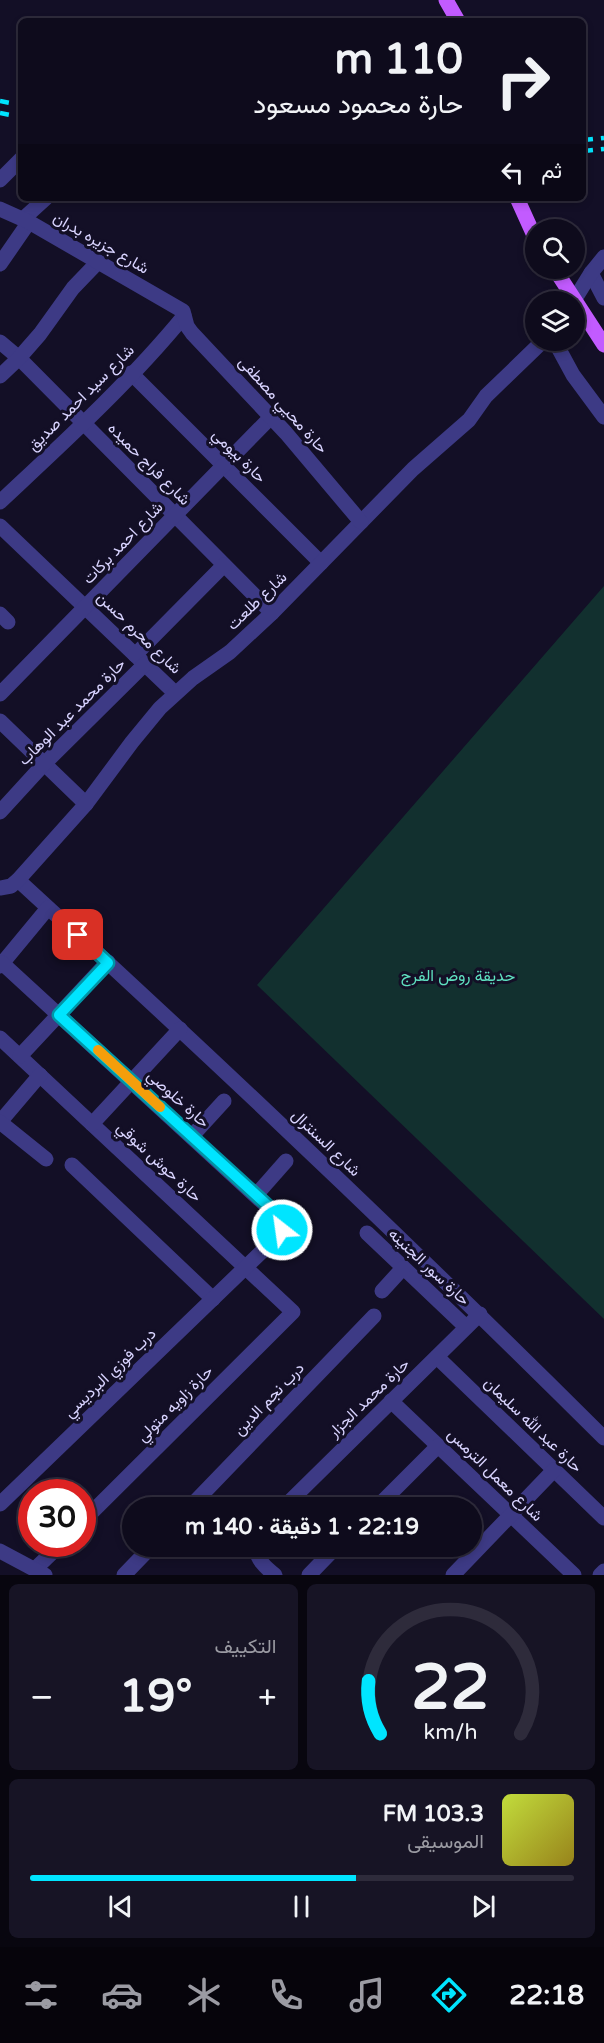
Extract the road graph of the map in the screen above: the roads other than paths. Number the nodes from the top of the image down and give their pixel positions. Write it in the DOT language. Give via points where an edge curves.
graph roads {
  1 [pos="446,0"];
  2 [pos="456,18"];
  3 [pos="18,162"];
  4 [pos="0,180"];
  5 [pos="43,201"];
  6 [pos="518,201"];
  7 [pos="0,208"];
  8 [pos="526,219"];
  9 [pos="26,221"];
  10 [pos="604,257"];
  11 [pos="98,262"];
  12 [pos="0,264"];
  13 [pos="591,273"];
  14 [pos="561,279"];
  15 [pos="580,291"];
  16 [pos="604,298"];
  17 [pos="184,314"];
  18 [pos="0,342"];
  19 [pos="604,345"];
  20 [pos="533,351"];
  21 [pos="560,351"];
  22 [pos="19,358"];
  23 [pos="131,374"];
  24 [pos="0,376"];
  25 [pos="271,417"];
  26 [pos="604,417"];
  27 [pos="83,423"];
  28 [pos="224,466"];
  29 [pos="0,502"];
  30 [pos="175,516"];
  31 [pos="361,522"];
  32 [pos="0,526"];
  33 [pos="321,563"];
  34 [pos="224,565"];
  35 [pos="86,607"];
  36 [pos="272,613"];
  37 [pos="140,659"];
  38 [pos="175,693"];
  39 [pos="0,694"];
  40 [pos="0,721"];
  41 [pos="44,764"];
  42 [pos="86,804"];
  43 [pos="0,812"];
  44 [pos="18,880"];
  45 [pos="0,888"];
  46 [pos="48,908"];
  47 [pos="108,963"];
  48 [pos="1,964"];
  49 [pos="59,1015"];
  50 [pos="180,1029"];
  51 [pos="0,1038"];
  52 [pos="20,1056"];
  53 [pos="40,1075"];
  54 [pos="132,1081"];
  55 [pos="224,1101"];
  56 [pos="0,1122"];
  57 [pos="92,1124"];
  58 [pos="192,1136"];
  59 [pos="46,1159"];
  60 [pos="286,1161"];
  61 [pos="72,1165"];
  62 [pos="256,1195"];
  63 [pos="367,1233"];
  64 [pos="245,1268"];
  65 [pos="403,1268"];
  66 [pos="382,1291"];
  67 [pos="213,1299"];
  68 [pos="293,1312"];
  69 [pos="480,1314"];
  70 [pos="374,1316"];
  71 [pos="466,1327"];
  72 [pos="436,1357"];
  73 [pos="391,1401"];
  74 [pos="604,1438"];
  75 [pos="438,1446"];
  76 [pos="554,1470"];
  77 [pos="200,1497"];
  78 [pos="294,1497"];
  79 [pos="387,1497"];
  80 [pos="0,1504"];
  81 [pos="96,1508"];
  82 [pos="511,1515"];
  83 [pos="604,1518"];
  84 [pos="0,1551"];
  85 [pos="51,1557"];
  86 [pos="141,1557"];
  87 [pos="258,1557"];
  88 [pos="327,1557"];
  89 [pos="604,1571"];
  90 [pos="40,1572"];
  91 [pos="124,1575"];
  92 [pos="275,1575"];
  93 [pos="309,1575"];
  94 [pos="453,1575"];
  95 [pos="574,1575"];
  96 [pos="600,1575"];
  1 -- 2 [label="main road"];
  3 -- 4 [label="street"];
  5 -- 9 [label="street"];
  6 -- 8 [label="main road"];
  7 -- 9 [label="street, شارع جزيره بدران"];
  9 -- 11 [label="street, شارع جزيره بدران"];
  9 -- 12 [label="street"];
  10 -- 13 [label="street"];
  11 -- 17 [label="street, شارع جزيره بدران"];
  11 -- 22 [label="street"];
  13 -- 15 [label="street"];
  13 -- 16 [label="street"];
  14 -- 19 [label="main road, bridge"];
  17 -- 23 [label="street, شارع سيد احمد صديق"];
  17 -- 25 [label="street, حارة محيي مصطفى" via="192,333"];
  18 -- 22 [label="street, شارع فراج حميده"];
  20 -- 31 [label="street, شارع طلعت" via="486,396 469,420 412,469"];
  21 -- 26 [label="street"];
  22 -- 24 [label="street"];
  22 -- 27 [label="street, شارع فراج حميده"];
  23 -- 27 [label="street, شارع سيد احمد صديق"];
  23 -- 28 [label="street, حارة بيومي"];
  25 -- 28 [label="street, شارع احمد بركات"];
  25 -- 31 [label="street, حارة محيي مصطفى"];
  27 -- 29 [label="street, شارع سيد احمد صديق"];
  27 -- 30 [label="street, شارع فراج حميده"];
  28 -- 30 [label="street, شارع احمد بركات"];
  28 -- 33 [label="street, حارة بيومي"];
  30 -- 34 [label="street, شارع فراج حميده"];
  30 -- 35 [label="street, شارع احمد بركات"];
  31 -- 33 [label="street, شارع طلعت"];
  32 -- 35 [label="street, شارع محرم حسن"];
  33 -- 36 [label="street, شارع طلعت"];
  34 -- 36 [label="street, شارع فراج حميده"];
  34 -- 37 [label="street, حارة محمد عبد الوهاب"];
  35 -- 37 [label="street, شارع محرم حسن"];
  35 -- 39 [label="street, شارع احمد بركات"];
  36 -- 38 [label="street, شارع طلعت" via="230,652"];
  37 -- 38 [label="street, شارع محرم حسن"];
  37 -- 41 [label="street, حارة محمد عبد الوهاب"];
  38 -- 42 [label="street, شارع طلعت" via="145,724"];
  40 -- 41 [label="street"];
  41 -- 42 [label="street"];
  41 -- 43 [label="street, حارة محمد عبد الوهاب"];
  42 -- 44 [label="street, شارع طلعت"];
  44 -- 45 [label="street, شارع طلعت"];
  44 -- 46 [label="street, شارع السنترال"];
  46 -- 47 [label="street, شارع السنترال"];
  46 -- 48 [label="street"];
  47 -- 49 [label="street"];
  47 -- 50 [label="street, شارع السنترال"];
  48 -- 49 [label="street, حارة خلوصي"];
  49 -- 52 [label="street"];
  49 -- 54 [label="street, حارة خلوصي"];
  50 -- 54 [label="street"];
  50 -- 69 [label="street, شارع السنترال"];
  51 -- 52 [label="street, حارة حوش شوقي"];
  52 -- 53 [label="street, حارة حوش شوقي"];
  53 -- 56 [label="street"];
  53 -- 57 [label="street, حارة حوش شوقي"];
  54 -- 57 [label="street"];
  54 -- 58 [label="street, حارة خلوصي"];
  55 -- 58 [label="street"];
  56 -- 59 [label="street"];
  57 -- 64 [label="street, حارة حوش شوقي"];
  58 -- 62 [label="street, حارة خلوصي"];
  60 -- 62 [label="street"];
  61 -- 67 [label="street"];
  62 -- 64 [label="street, حارة خلوصي" via="283,1221 282,1230"];
  63 -- 65 [label="street, حارة سور الجنينه"];
  64 -- 67 [label="street, درب فوزي البرديسي"];
  64 -- 68 [label="street, حارة حوش شوقي"];
  65 -- 66 [label="street"];
  65 -- 71 [label="street, حارة سور الجنينه"];
  67 -- 80 [label="street, درب فوزي البرديسي"];
  68 -- 81 [label="street, حارة زاويه متولي"];
  69 -- 71 [label="street, حارة محمد الجزار"];
  69 -- 74 [label="street, شارع السنترال"];
  70 -- 77 [label="street, درب نجم الدين"];
  71 -- 72 [label="street, حارة محمد الجزار"];
  72 -- 73 [label="street, حارة محمد الجزار"];
  72 -- 76 [label="street, حارة عبد الله سليمان"];
  73 -- 75 [label="street, شارع معمل الترمس"];
  73 -- 78 [label="street, حارة محمد الجزار"];
  75 -- 79 [label="street"];
  75 -- 82 [label="street, شارع معمل الترمس"];
  76 -- 82 [label="street"];
  76 -- 83 [label="street, حارة عبد الله سليمان"];
  82 -- 94 [label="street"];
  82 -- 95 [label="street, شارع معمل الترمس"];
  84 -- 90 [label="street"];
  85 -- 90 [label="street"];
  86 -- 91 [label="street"];
  87 -- 92 [label="street"];
  88 -- 93 [label="street"];
  89 -- 96 [label="street"];
}
